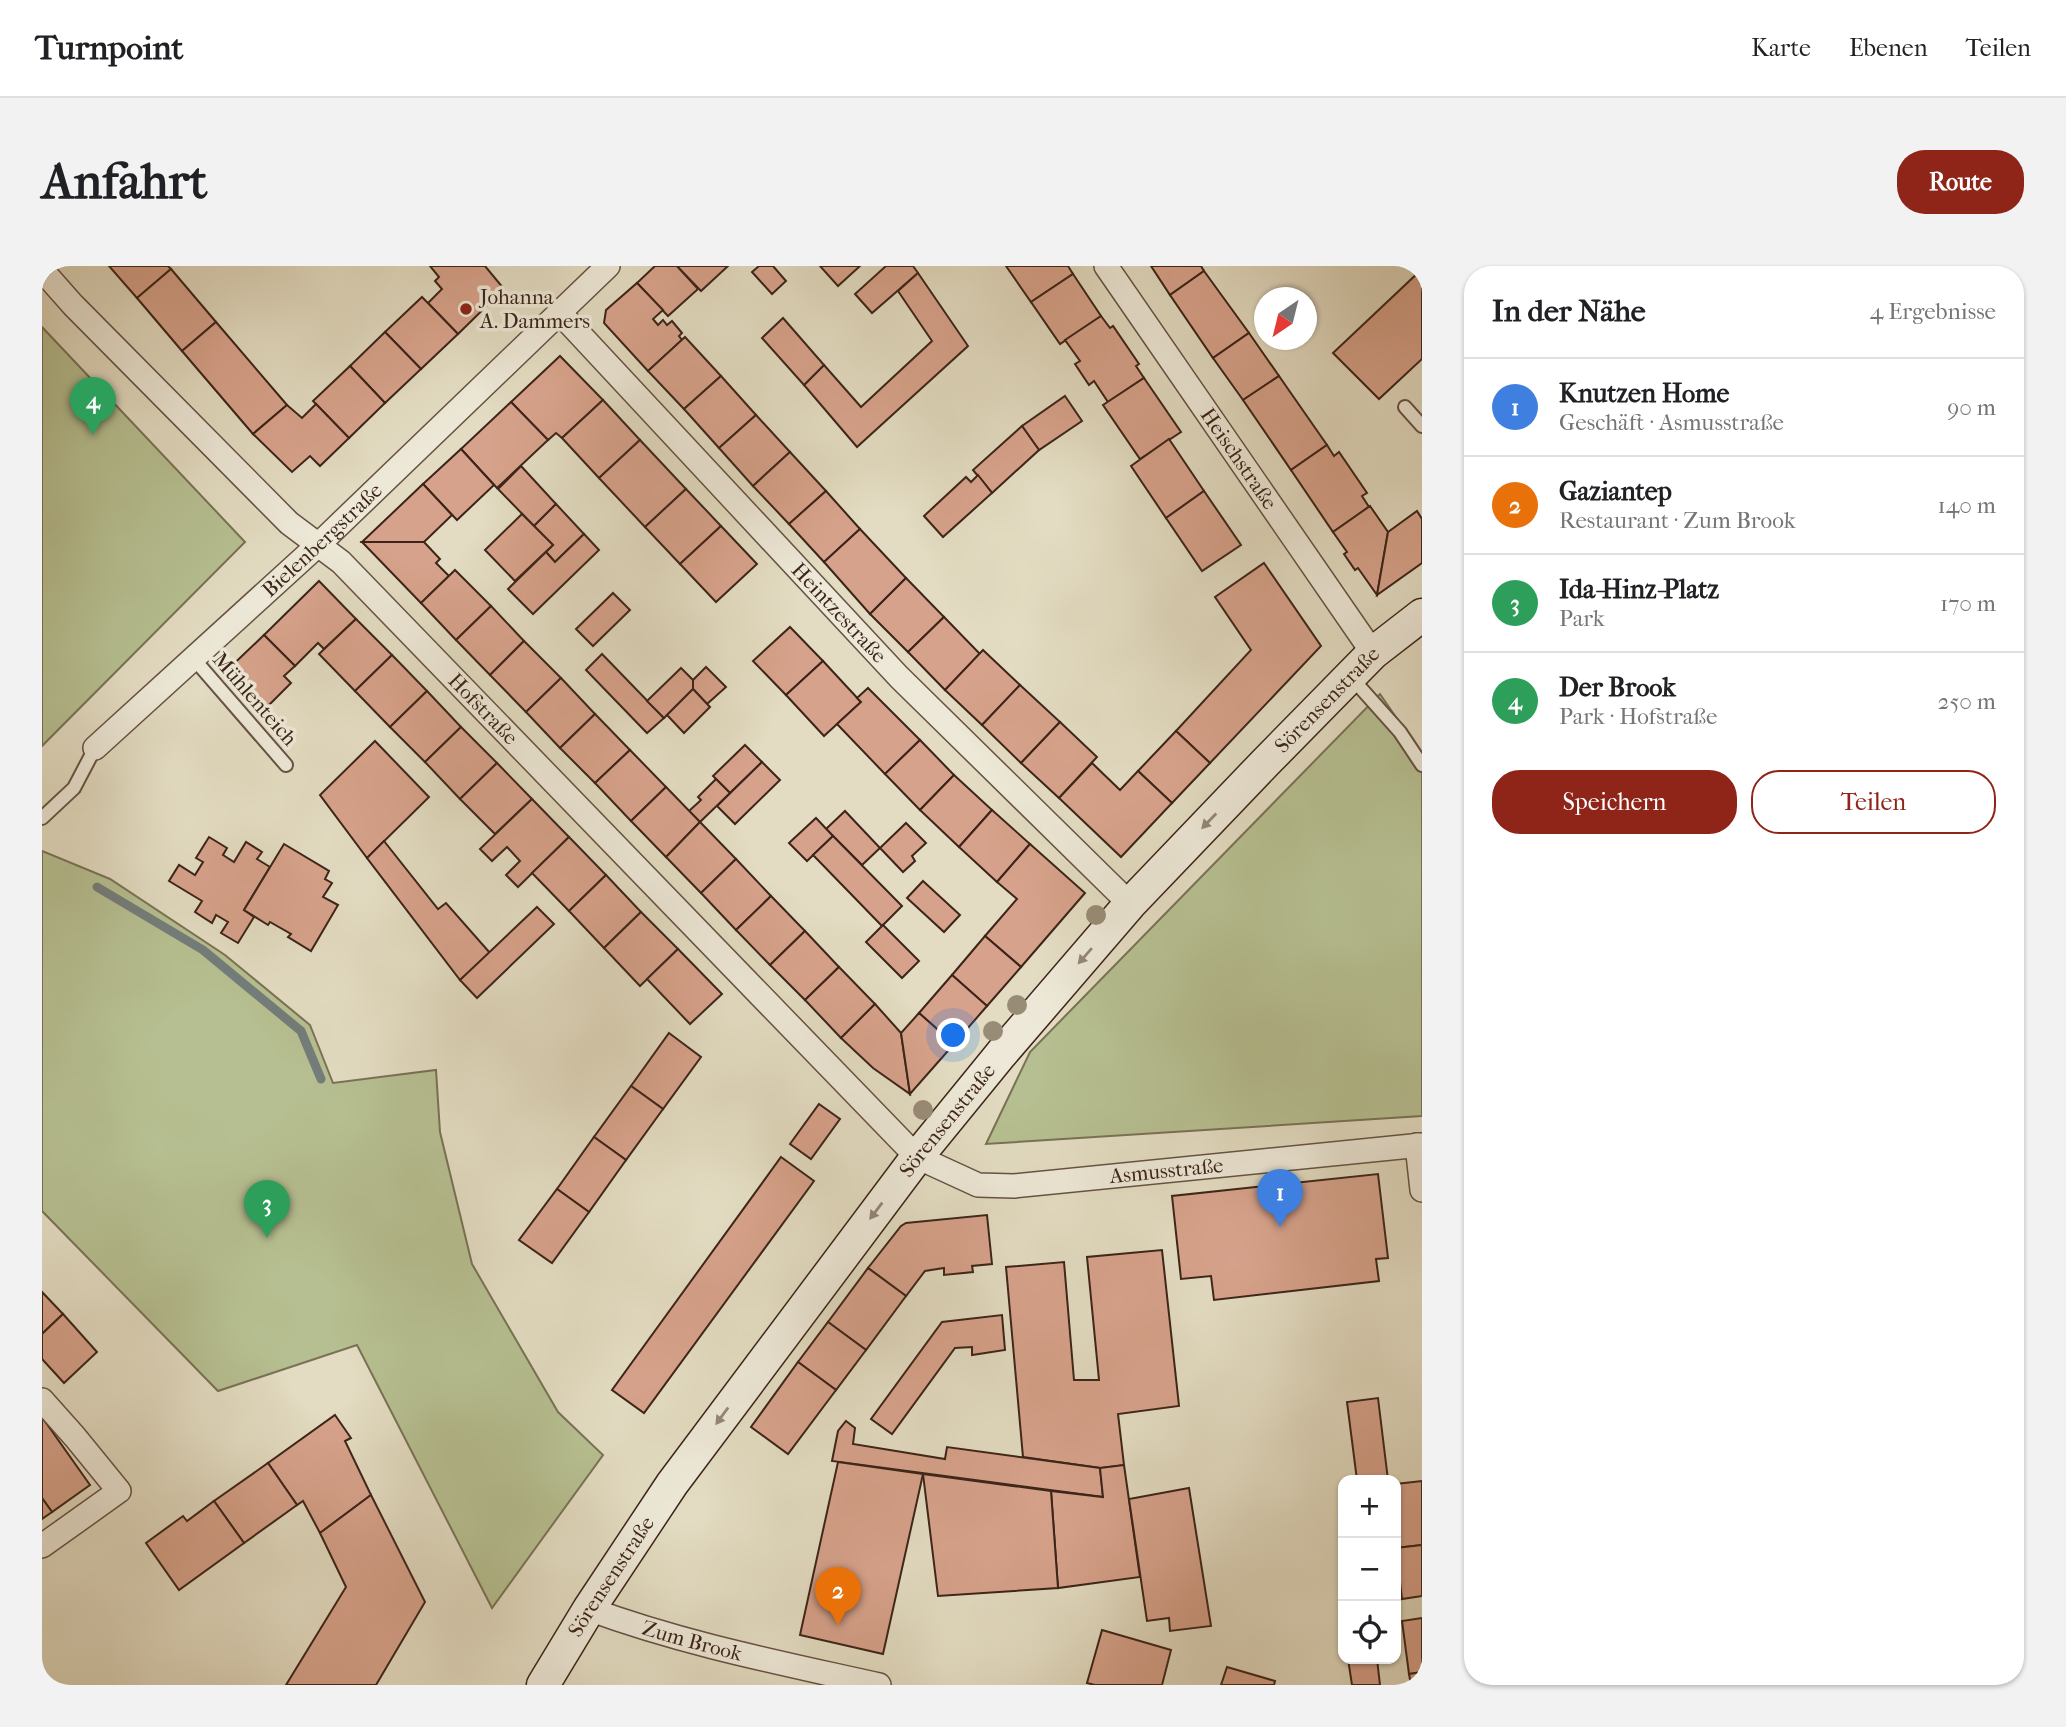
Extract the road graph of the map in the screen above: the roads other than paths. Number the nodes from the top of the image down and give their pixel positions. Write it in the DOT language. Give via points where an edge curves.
graph roads {
  1 [pos="608,266"];
  2 [pos="1106,266"];
  3 [pos="42,270"];
  4 [pos="559,312"];
  5 [pos="1405,407"];
  6 [pos="1422,426"];
  7 [pos="318,545"];
  8 [pos="1422,615"];
  9 [pos="1373,653"];
  10 [pos="194,659"];
  11 [pos="1350,676"];
  12 [pos="94,748"];
  13 [pos="286,765"];
  14 [pos="1422,765"];
  15 [pos="42,818"];
  16 [pos="1130,904"];
  17 [pos="1420,1145"];
  18 [pos="917,1157"];
  19 [pos="1422,1190"];
  20 [pos="42,1400"];
  21 [pos="42,1546"];
  22 [pos="589,1609"];
  23 [pos="543,1685"];
  24 [pos="879,1685"];
  1 -- 4 [label="street, Bielenbergstraße"];
  2 -- 9 [label="street, Heischstraße"];
  3 -- 7 [label="street, Hofstraße" via="289,523"];
  4 -- 7 [label="street, Bielenbergstraße"];
  4 -- 16 [label="street, Heintzestraße" via="899,677"];
  5 -- 6 [label="lane"];
  7 -- 10 [label="street, Bielenbergstraße"];
  7 -- 18 [label="street, Hofstraße" via="341,562"];
  8 -- 9 [label="main road, Sörensenstraße"];
  9 -- 11 [label="main road, Sörensenstraße"];
  10 -- 12 [label="street, Bielenbergstraße"];
  10 -- 13 [label="lane, Mühlenteich"];
  11 -- 14 [label="lane"];
  11 -- 16 [label="main road, Sörensenstraße, one-way"];
  12 -- 15 [label="lane, Bielenbergstraße" via="74,788"];
  16 -- 18 [label="main road, Sörensenstraße, one-way"];
  17 -- 18 [label="street, Asmusstraße" via="1014,1186 978,1185"];
  17 -- 19 [label="street"];
  18 -- 22 [label="main road, Sörensenstraße, one-way" via="672,1484"];
  20 -- 21 [label="street" via="119,1491"];
  22 -- 23 [label="main road, Sörensenstraße"];
  22 -- 24 [label="street, Zum Brook" via="710,1648"];
}
